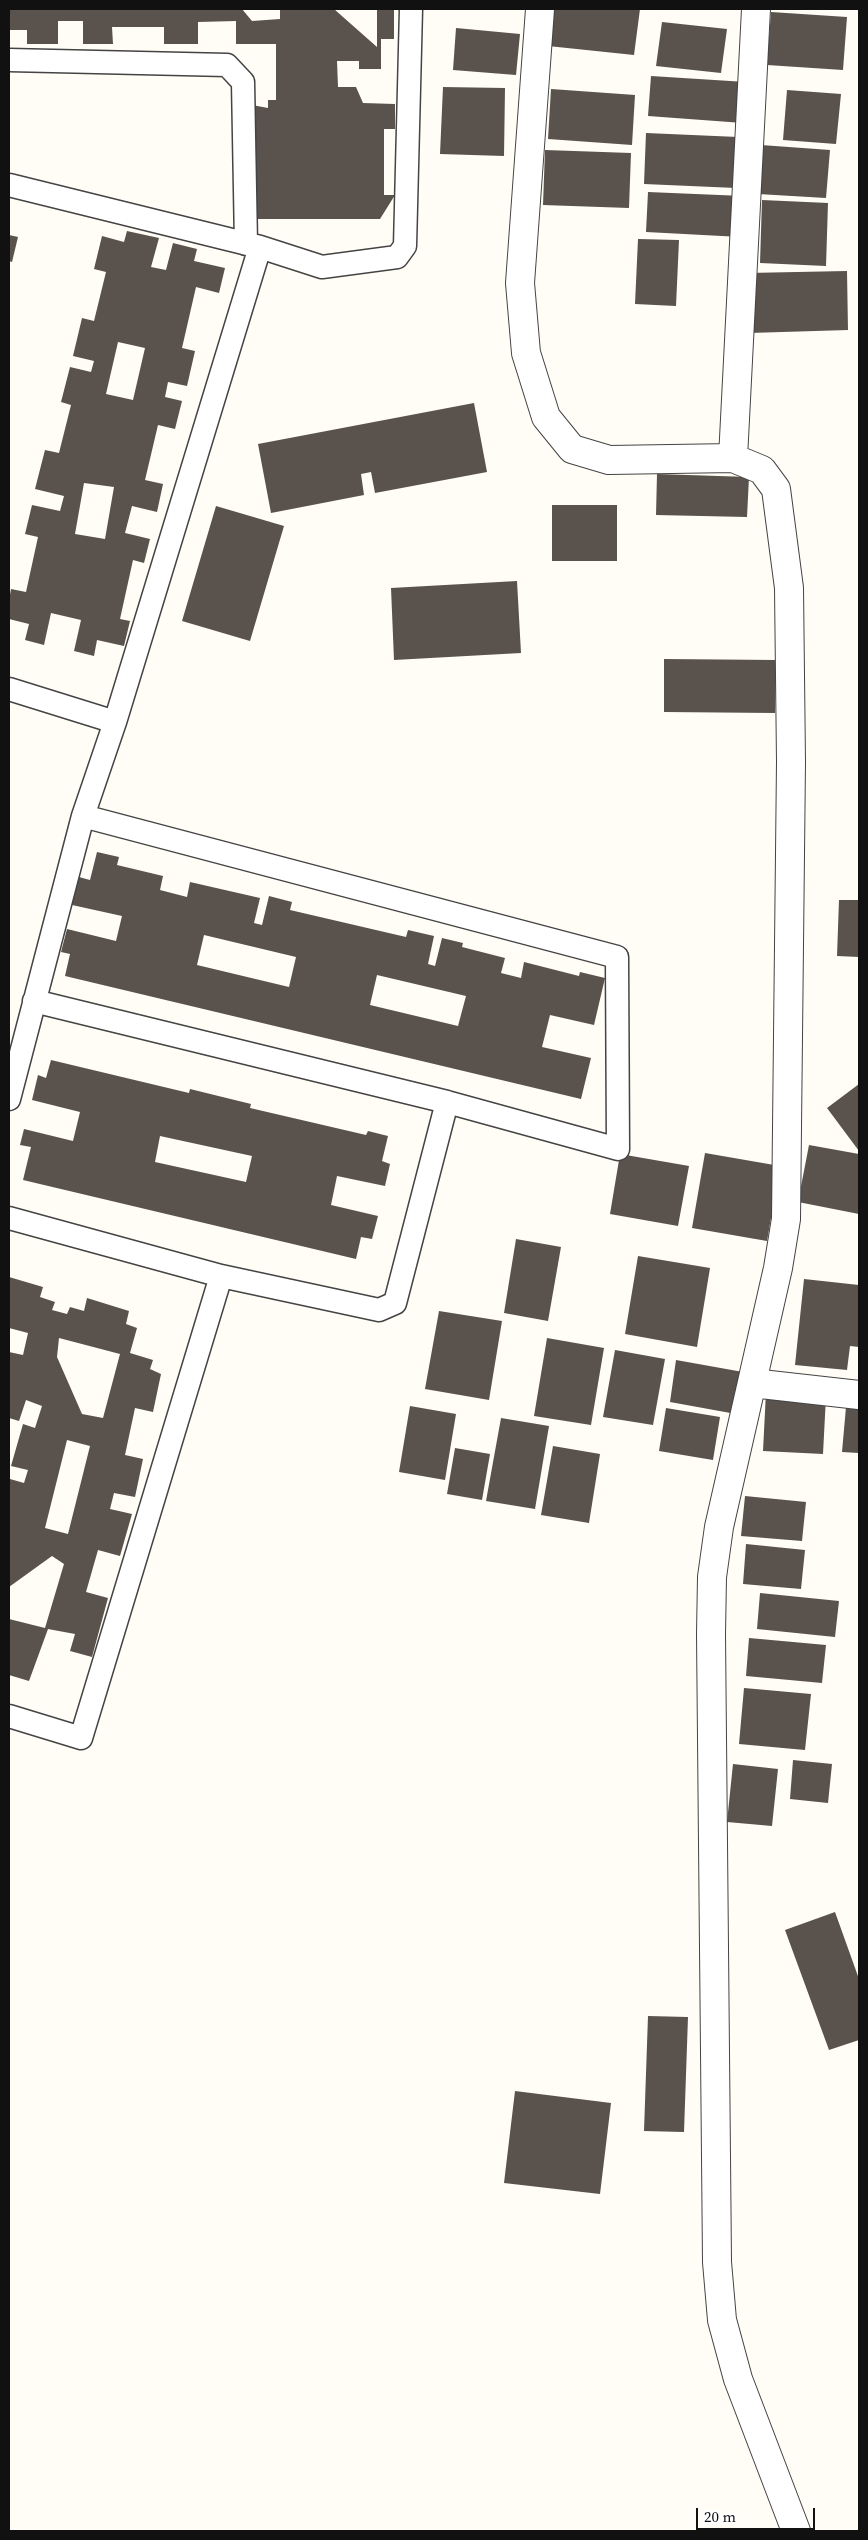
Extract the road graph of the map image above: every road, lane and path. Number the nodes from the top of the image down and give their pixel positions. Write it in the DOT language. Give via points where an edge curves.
graph roads {
  1 [pos="411,9"];
  2 [pos="540,9"];
  3 [pos="756,9"];
  4 [pos="9,60"];
  5 [pos="9,186"];
  6 [pos="253,245"];
  7 [pos="733,458"];
  8 [pos="9,689"];
  9 [pos="115,722"];
  10 [pos="82,816"];
  11 [pos="34,1001"];
  12 [pos="9,1099"];
  13 [pos="447,1102"];
  14 [pos="9,1218"];
  15 [pos="221,1276"];
  16 [pos="752,1382"];
  17 [pos="859,1395"];
  18 [pos="9,1716"];
  19 [pos="796,2531"];
  1 -- 6 [label="lane" via="405,246 397,257 322,268"];
  2 -- 7 [label="street" via="520,283 526,353 546,417 572,449 609,460"];
  3 -- 7 [label="street"];
  4 -- 6 [label="lane" via="227,65 243,82"];
  5 -- 6 [label="lane"];
  6 -- 9 [label="lane"];
  7 -- 16 [label="street" via="762,470 776,489 789,598 791,762 786,1219"];
  8 -- 9 [label="lane"];
  9 -- 10 [label="lane"];
  10 -- 11 [label="lane"];
  10 -- 13 [label="lane" via="617,957 618,1149"];
  11 -- 12 [label="lane"];
  11 -- 13 [label="lane"];
  13 -- 15 [label="lane" via="395,1303 379,1310"];
  14 -- 15 [label="lane"];
  15 -- 18 [label="lane" via="81,1738"];
  16 -- 17 [label="street"];
  16 -- 19 [label="street" via="719,1527 712,1577 718,2262 722,2320 738,2379"];
}
